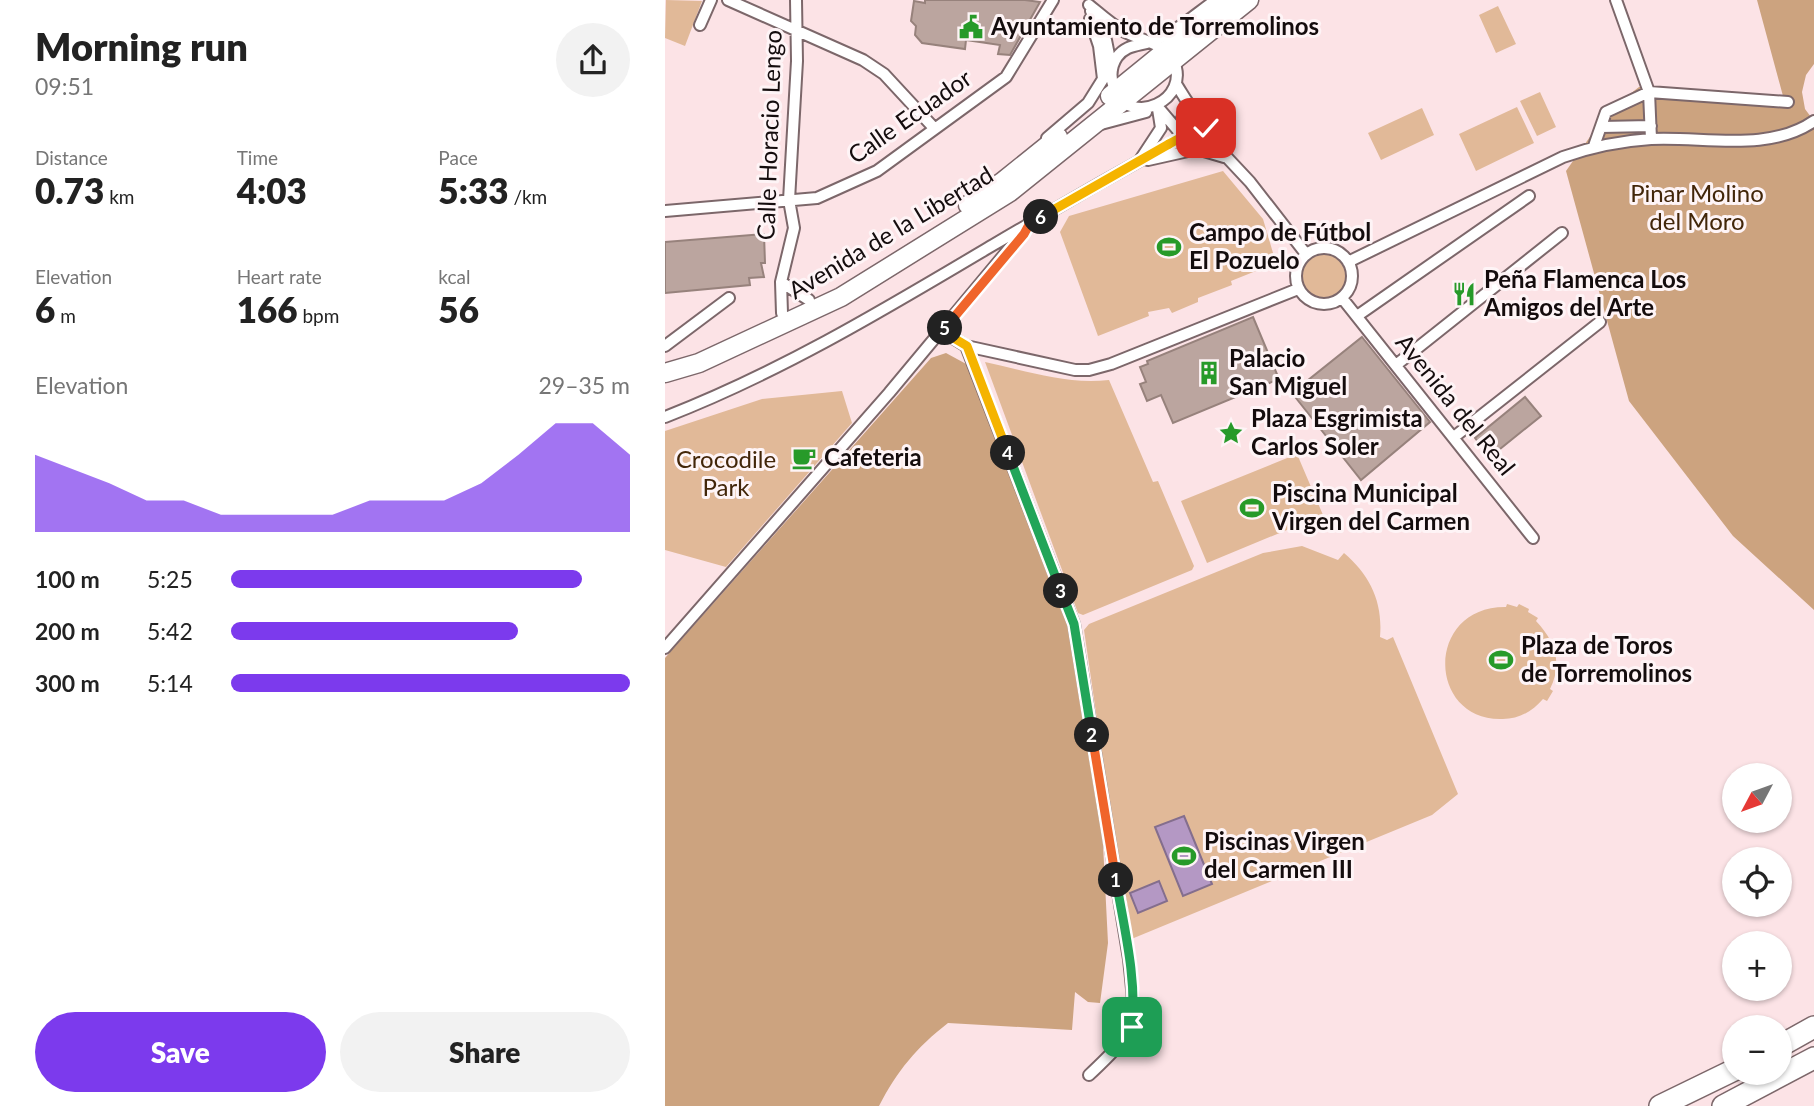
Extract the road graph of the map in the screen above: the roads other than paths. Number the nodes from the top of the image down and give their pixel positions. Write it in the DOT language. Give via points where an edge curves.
graph roads {
  1 [pos="711,0"];
  2 [pos="728,0"];
  3 [pos="796,0"];
  4 [pos="1053,0"];
  5 [pos="1215,0"];
  6 [pos="1227,0"];
  7 [pos="1249,0"];
  8 [pos="1616,0"];
  9 [pos="1087,3"];
  10 [pos="700,25"];
  11 [pos="795,30"];
  12 [pos="1148,43"];
  13 [pos="1173,69"];
  14 [pos="1112,70"];
  15 [pos="1103,79"];
  16 [pos="1649,92"];
  17 [pos="1119,96"];
  18 [pos="1788,102"];
  19 [pos="1157,106"];
  20 [pos="1196,114"];
  21 [pos="1814,121"];
  22 [pos="1651,126"];
  23 [pos="1601,127"];
  24 [pos="934,128"];
  25 [pos="1205,132"];
  26 [pos="1180,134"];
  27 [pos="1651,139"];
  28 [pos="1066,146"];
  29 [pos="1594,146"];
  30 [pos="1229,159"];
  31 [pos="1139,162"];
  32 [pos="1002,182"];
  33 [pos="1529,196"];
  34 [pos="789,200"];
  35 [pos="665,211"];
  36 [pos="1030,223"];
  37 [pos="1562,233"];
  38 [pos="1306,254"];
  39 [pos="1349,262"];
  40 [pos="781,282"];
  41 [pos="1298,289"];
  42 [pos="729,298"];
  43 [pos="1342,298"];
  44 [pos="809,300"];
  45 [pos="782,313"];
  46 [pos="1357,316"];
  47 [pos="1600,322"];
  48 [pos="942,331"];
  49 [pos="665,346"];
  50 [pos="967,346"];
  51 [pos="665,362"];
  52 [pos="1396,365"];
  53 [pos="665,373"];
  54 [pos="665,416"];
  55 [pos="1454,437"];
  56 [pos="1533,538"];
  57 [pos="665,648"];
  58 [pos="1814,1027"];
  59 [pos="1792,1039"];
  60 [pos="1814,1058"];
  61 [pos="1814,1073"];
  62 [pos="1089,1075"];
  63 [pos="1722,1076"];
  64 [pos="1660,1106"];
  65 [pos="1723,1106"];
  66 [pos="1754,1106"];
  1 -- 10 [label="street"];
  2 -- 11 [label="street"];
  3 -- 11 [label="street, Calle Horacio Lengo"];
  4 -- 24 [label="street, Calle Ecuador" via="1006,77"];
  5 -- 12 [label="street" via="1175,31"];
  6 -- 13 [label="main road"];
  7 -- 13 [label="main road" via="1197,42"];
  8 -- 16 [label="street"];
  9 -- 12 [label="street" via="1120,29"];
  9 -- 14 [label="street" via="1106,40"];
  9 -- 15 [label="street"];
  11 -- 24 [label="street" via="884,74"];
  11 -- 34 [label="street, Calle Horacio Lengo"];
  12 -- 13 [label="street"];
  12 -- 14 [label="street" via="1120,53"];
  13 -- 17 [label="main road, Avenida de la Libertad"];
  13 -- 19 [label="street" via="1172,94"];
  13 -- 20 [label="street"];
  14 -- 15 [label="street"];
  14 -- 17 [label="street"];
  15 -- 32 [label="street" via="1088,103 1007,171"];
  16 -- 18 [label="street"];
  16 -- 22 [label="street"];
  16 -- 23 [label="street" via="1606,112"];
  17 -- 19 [label="street" via="1139,108"];
  17 -- 28 [label="main road, Avenida de la Libertad"];
  17 -- 32 [label="main road, Avenida de la Libertad"];
  19 -- 26 [label="street"];
  19 -- 28 [label="street" via="1104,122 1076,144"];
  19 -- 31 [label="street" via="1161,128"];
  20 -- 25 [label="street" via="1203,120"];
  20 -- 26 [label="street" via="1183,116"];
  21 -- 27 [label="street" via="1791,133 1760,139"];
  22 -- 23 [label="street"];
  22 -- 27 [label="street"];
  23 -- 29 [label="street"];
  24 -- 34 [label="street, Calle Ecuador" via="877,171 817,198"];
  25 -- 26 [label="street" via="1195,141"];
  25 -- 30 [label="street"];
  26 -- 31 [label="street"];
  27 -- 29 [label="street"];
  28 -- 53 [label="main road, Avenida de la Libertad" via="1010,192 841,296 699,363"];
  29 -- 39 [label="street"];
  30 -- 31 [label="street" via="1197,149"];
  30 -- 38 [label="street"];
  31 -- 36 [label="street"];
  32 -- 44 [label="main road, Avenida de la Libertad" via="905,246"];
  33 -- 46 [label="street"];
  34 -- 35 [label="street, Calle Ecuador"];
  34 -- 40 [label="street, Calle Horacio Lengo" via="794,228"];
  36 -- 48 [label="street"];
  36 -- 54 [label="street" via="846,332"];
  37 -- 52 [label="street"];
  38 -- 39 [label="street" via="1324,248"];
  38 -- 41 [label="street" via="1296,270"];
  39 -- 43 [label="street" via="1352,281"];
  40 -- 44 [label="street"];
  40 -- 45 [label="street, Calle Horacio Lengo"];
  41 -- 43 [label="street" via="1318,304"];
  41 -- 50 [label="street" via="1089,370"];
  42 -- 49 [label="street"];
  43 -- 46 [label="street, Avenida del Real"];
  44 -- 45 [label="main road, Avenida de la Libertad"];
  45 -- 51 [label="main road, Avenida de la Libertad" via="695,354"];
  46 -- 52 [label="street, Avenida del Real"];
  47 -- 55 [label="street"];
  48 -- 50 [label="street"];
  48 -- 57 [label="street"];
  50 -- 62 [label="street" via="1074,624 1134,1006 1131,1029"];
  52 -- 55 [label="street, Avenida del Real"];
  55 -- 56 [label="street, Avenida del Real"];
  58 -- 59 [label="highway"];
  60 -- 65 [label="highway"];
  61 -- 66 [label="highway"];
  63 -- 64 [label="highway"];
}
